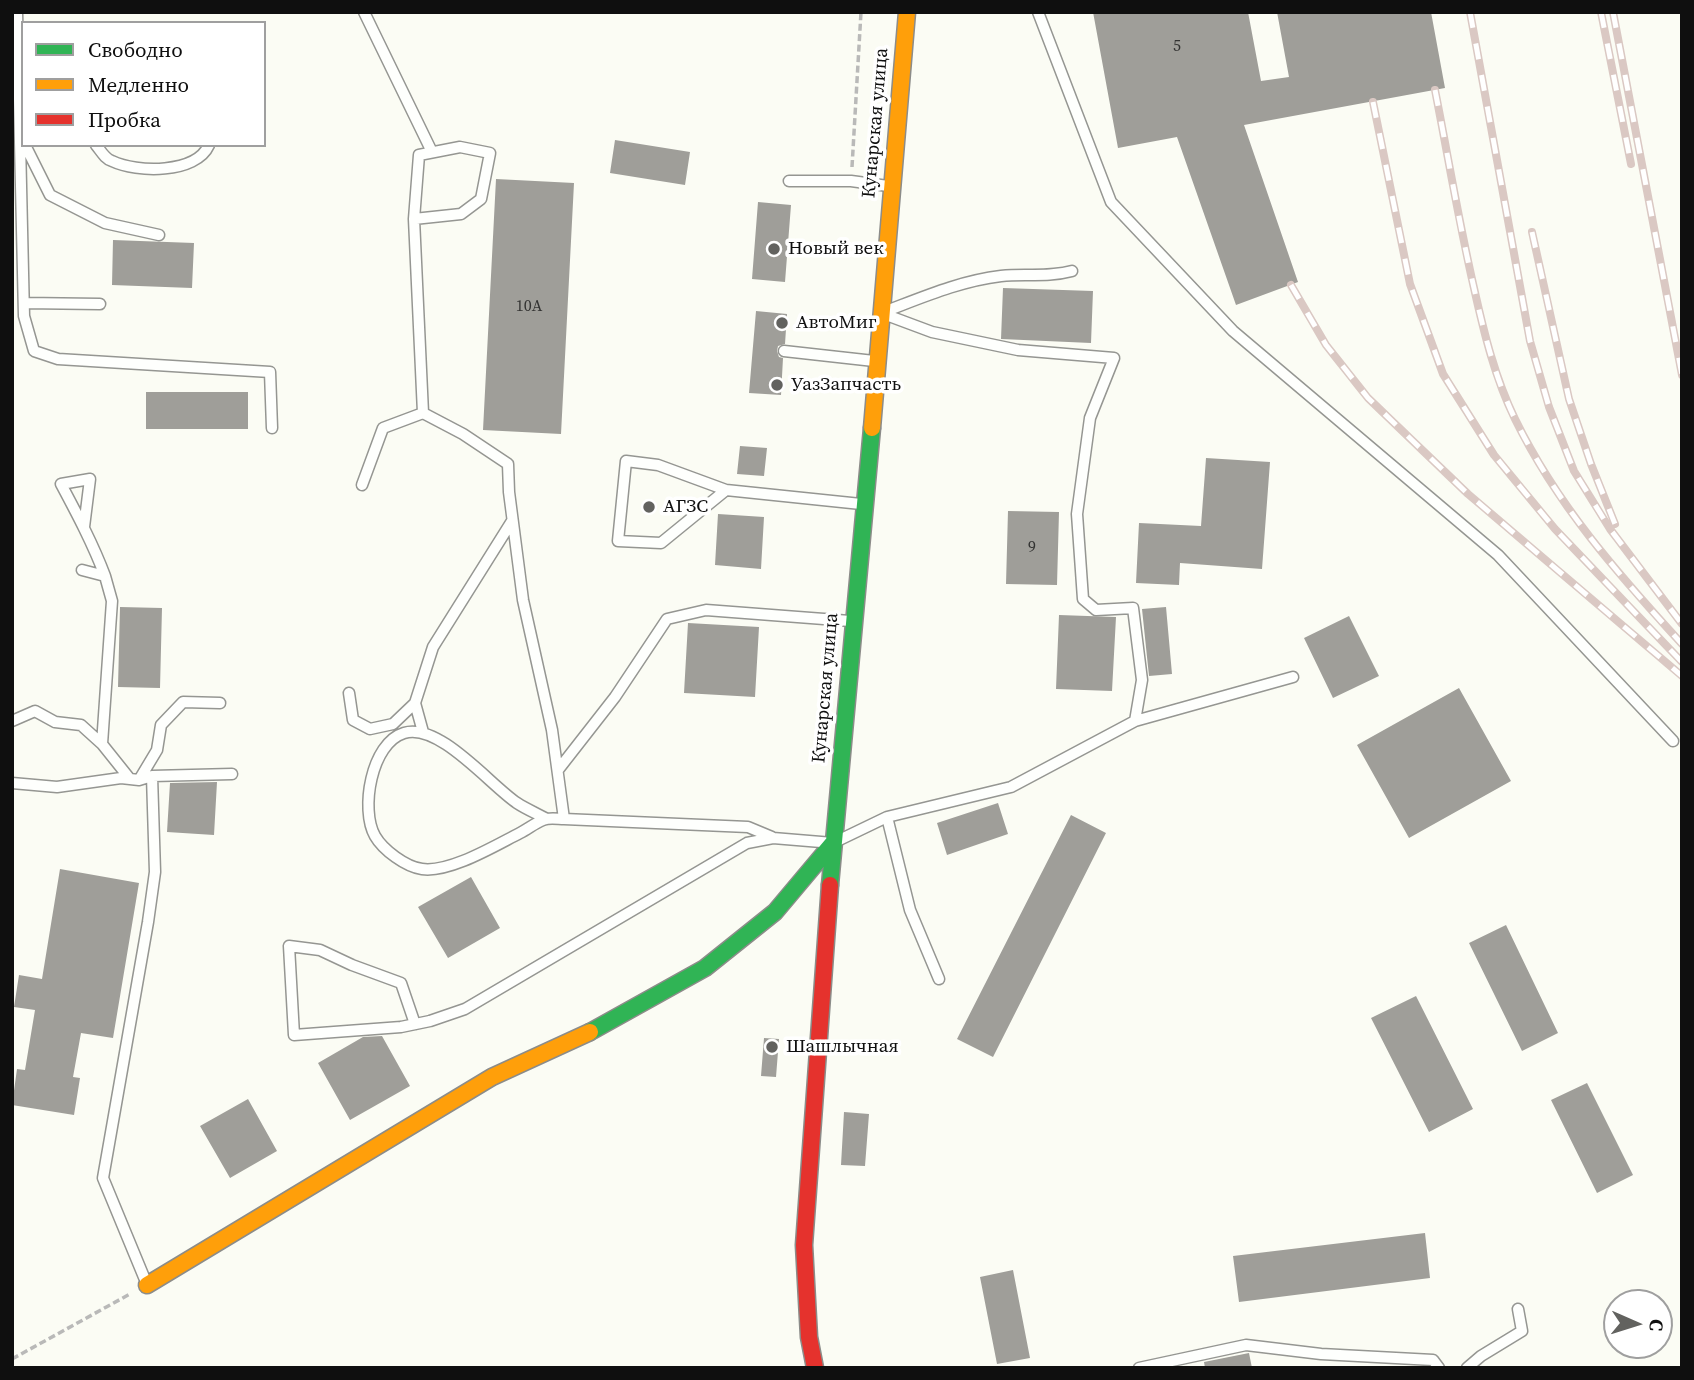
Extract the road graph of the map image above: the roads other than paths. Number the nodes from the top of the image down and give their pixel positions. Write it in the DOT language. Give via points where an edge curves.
graph roads {
  1 [pos="17,12"];
  2 [pos="364,12"];
  3 [pos="907,12"];
  4 [pos="1038,12"];
  5 [pos="21,97"];
  6 [pos="23,147"];
  7 [pos="27,147"];
  8 [pos="98,147"];
  9 [pos="208,147"];
  10 [pos="432,152"];
  11 [pos="789,181"];
  12 [pos="892,187"];
  13 [pos="414,219"];
  14 [pos="159,234"];
  15 [pos="1072,271"];
  16 [pos="24,303"];
  17 [pos="100,304"];
  18 [pos="881,313"];
  19 [pos="784,351"];
  20 [pos="877,361"];
  21 [pos="423,413"];
  22 [pos="272,428"];
  23 [pos="362,485"];
  24 [pos="726,490"];
  25 [pos="865,505"];
  26 [pos="513,520"];
  27 [pos="84,527"];
  28 [pos="82,570"];
  29 [pos="105,576"];
  30 [pos="853,621"];
  31 [pos="1293,677"];
  32 [pos="349,693"];
  33 [pos="220,703"];
  34 [pos="415,704"];
  35 [pos="12,721"];
  36 [pos="1135,721"];
  37 [pos="393,724"];
  38 [pos="423,732"];
  39 [pos="403,733"];
  40 [pos="1673,741"];
  41 [pos="102,744"];
  42 [pos="558,770"];
  43 [pos="232,774"];
  44 [pos="152,776"];
  45 [pos="134,780"];
  46 [pos="12,783"];
  47 [pos="887,817"];
  48 [pos="545,818"];
  49 [pos="564,819"];
  50 [pos="774,838"];
  51 [pos="833,843"];
  52 [pos="939,979"];
  53 [pos="415,1024"];
  54 [pos="147,1285"];
  55 [pos="1518,1308"];
  56 [pos="1185,1363"];
  57 [pos="815,1368"];
  58 [pos="1139,1368"];
  59 [pos="1439,1368"];
  60 [pos="1467,1368"];
  1 -- 5 [label="lane"];
  2 -- 10 [label="lane"];
  3 -- 12 [label="main road, Кунарская улица"];
  4 -- 40 [label="lane" via="1111,202 1233,331 1498,555"];
  6 -- 16 [label="lane"];
  7 -- 14 [label="lane" via="50,195 105,223"];
  8 -- 9 [label="lane" via="108,160 154,168 189,164"];
  10 -- 13 [label="lane" via="419,155"];
  10 -- 13 [label="lane" via="460,147 490,153 481,199 461,214"];
  11 -- 12 [label="lane" via="851,181"];
  12 -- 18 [label="main road, Кунарская улица"];
  13 -- 21 [label="lane"];
  15 -- 18 [label="lane" via="1002,276 944,288"];
  16 -- 17 [label="lane"];
  16 -- 22 [label="lane" via="34,351 58,359 270,372"];
  18 -- 20 [label="main road, Кунарская улица"];
  18 -- 36 [label="lane" via="932,332 1018,350 1114,358 1090,418 1077,514 1083,599 1096,610 1133,608 1142,680"];
  19 -- 20 [label="lane"];
  20 -- 25 [label="main road, Кунарская улица"];
  21 -- 23 [label="lane" via="383,428"];
  21 -- 26 [label="lane" via="508,464"];
  24 -- 24 [label="lane" via="658,466 626,461 618,541 661,542"];
  24 -- 25 [label="lane"];
  25 -- 30 [label="main road, Кунарская улица"];
  26 -- 34 [label="lane" via="433,648"];
  26 -- 42 [label="lane" via="523,600"];
  27 -- 27 [label="lane" via="67,495 61,484 90,479"];
  27 -- 29 [label="lane"];
  28 -- 29 [label="lane"];
  29 -- 41 [label="lane" via="112,601"];
  30 -- 42 [label="lane" via="706,610 667,620"];
  30 -- 51 [label="main road, Кунарская улица"];
  31 -- 36 [label="lane"];
  32 -- 37 [label="lane" via="352,720 370,729"];
  33 -- 45 [label="lane" via="183,702 161,725 157,750"];
  34 -- 37 [label="lane"];
  34 -- 38 [label="lane"];
  35 -- 41 [label="lane" via="36,711 55,722 81,725"];
  36 -- 47 [label="lane" via="1012,787"];
  37 -- 39 [label="lane"];
  38 -- 39 [label="lane"];
  38 -- 48 [label="lane" via="517,803"];
  39 -- 48 [label="lane" via="389,743 375,764 368,814 375,836 402,861 421,869 439,868"];
  41 -- 45 [label="lane"];
  42 -- 49 [label="lane"];
  43 -- 44 [label="lane"];
  44 -- 45 [label="lane"];
  44 -- 54 [label="lane" via="155,872 103,1178"];
  45 -- 46 [label="lane" via="57,787"];
  47 -- 51 [label="lane"];
  47 -- 52 [label="lane" via="910,910"];
  48 -- 49 [label="lane"];
  49 -- 50 [label="lane" via="748,827"];
  50 -- 51 [label="lane"];
  50 -- 53 [label="lane" via="747,843 465,1009"];
  51 -- 54 [label="main road" via="775,912 705,968 597,1029 492,1077"];
  51 -- 57 [label="main road, Кунарская улица" via="804,1245 804,1290"];
  53 -- 53 [label="lane" via="294,1035 289,946 320,950 401,983"];
  55 -- 60 [label="lane" via="1522,1331"];
  56 -- 58 [label="lane"];
  56 -- 59 [label="lane" via="1246,1345 1433,1360"];
}
